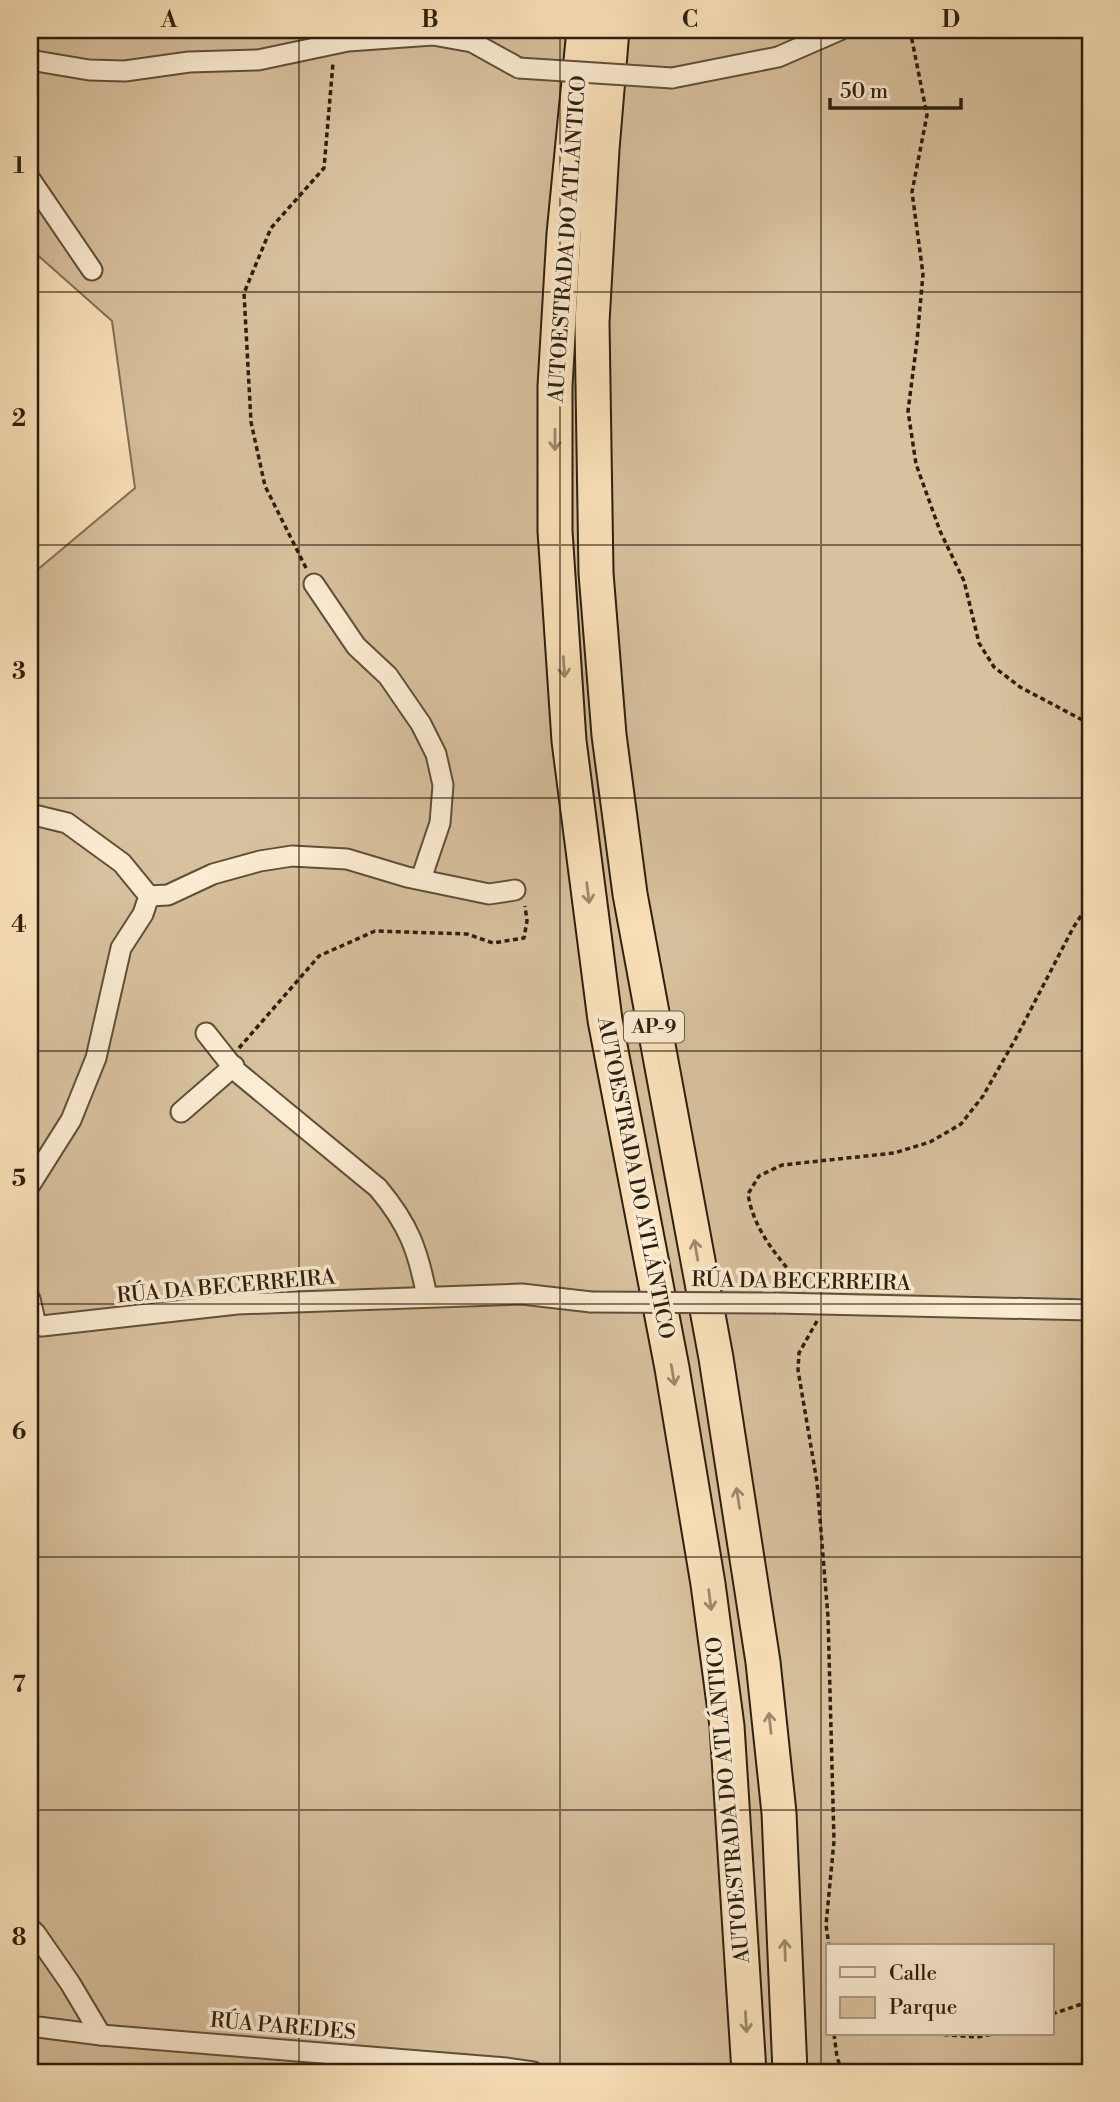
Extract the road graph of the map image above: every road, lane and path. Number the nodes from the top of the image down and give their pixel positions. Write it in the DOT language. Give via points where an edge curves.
graph roads {
  1 [pos="584,30"];
  2 [pos="612,30"];
  3 [pos="840,30"];
  4 [pos="910,30"];
  5 [pos="334,43"];
  6 [pos="30,60"];
  7 [pos="30,179"];
  8 [pos="92,270"];
  9 [pos="314,584"];
  10 [pos="1090,724"];
  11 [pos="30,814"];
  12 [pos="421,879"];
  13 [pos="515,890"];
  14 [pos="149,896"];
  15 [pos="1090,902"];
  16 [pos="206,1033"];
  17 [pos="231,1063"];
  18 [pos="181,1112"];
  19 [pos="30,1185"];
  20 [pos="427,1297"];
  21 [pos="30,1299"];
  22 [pos="823,1305"];
  23 [pos="1090,1310"];
  24 [pos="33,1324"];
  25 [pos="30,1928"];
  26 [pos="829,1944"];
  27 [pos="1090,1998"];
  28 [pos="1054,2013"];
  29 [pos="788,2018"];
  30 [pos="30,2026"];
  31 [pos="101,2035"];
  32 [pos="834,2036"];
  33 [pos="963,2036"];
  34 [pos="982,2036"];
  35 [pos="533,2072"];
  36 [pos="749,2072"];
  37 [pos="790,2072"];
  38 [pos="797,2072"];
  39 [pos="842,2072"];
  1 -- 36 [label="highway, AUTOESTRADA DO ATLÁNTICO / AP-9, one-way" via="555,386 555,531 569,741 604,1020 672,1368 708,1584 727,1726"];
  29 -- 2 [label="highway, AUTOESTRADA DO ATLÁNTICO / AP-9, one-way" via="779,1813 763,1662 716,1358 630,894 608,734 596,572 592,322"];
  3 -- 5 [label="street, bridge" via="778,57 672,78 519,68 471,43 433,35"];
  4 -- 10 [label="path" via="927,115 912,192 923,274 908,411 916,464 964,581 979,643 994,667 1020,687"];
  5 -- 6 [label="street" via="258,60 189,62 125,71"];
  5 -- 9 [label="path" via="324,168 271,228 244,293 251,422 265,486"];
  7 -- 8 [label="street"];
  9 -- 12 [label="street" via="356,646 388,676 436,754 443,785 440,823"];
  11 -- 14 [label="street" via="67,823 122,863"];
  12 -- 13 [label="street" via="489,894"];
  12 -- 14 [label="street" via="346,859 292,856 213,874 168,895"];
  13 -- 17 [label="path" via="524,898 524,938 493,943 467,934 374,931 319,957"];
  14 -- 19 [label="street" via="121,948 96,1058 71,1120"];
  15 -- 22 [label="path" via="983,1096 961,1124 930,1142 894,1153 782,1165 759,1176 748,1194 751,1214 766,1243"];
  16 -- 17 [label="street"];
  17 -- 18 [label="street"];
  17 -- 20 [label="street" via="391,1203 419,1256"];
  20 -- 22 [label="street, RÚA DA BECERREIRA, bridge" via="522,1294 592,1302"];
  20 -- 24 [label="street, RÚA DA BECERREIRA" via="237,1304"];
  21 -- 24 [label="street"];
  22 -- 23 [label="street, RÚA DA BECERREIRA"];
  22 -- 26 [label="path" via="799,1353 798,1370 817,1482 828,1617 834,1841 826,1925"];
  25 -- 31 [label="street" via="71,1983"];
  27 -- 28 [label="path"];
  29 -- 37 [label="highway, AUTOESTRADA DO ATLÁNTICO / AP-9"];
  29 -- 38 [label="highway"];
  30 -- 31 [label="street, RÚA PAREDES"];
  31 -- 35 [label="street, RÚA PAREDES"];
  32 -- 39 [label="path"];
  33 -- 34 [label="path"];
}
